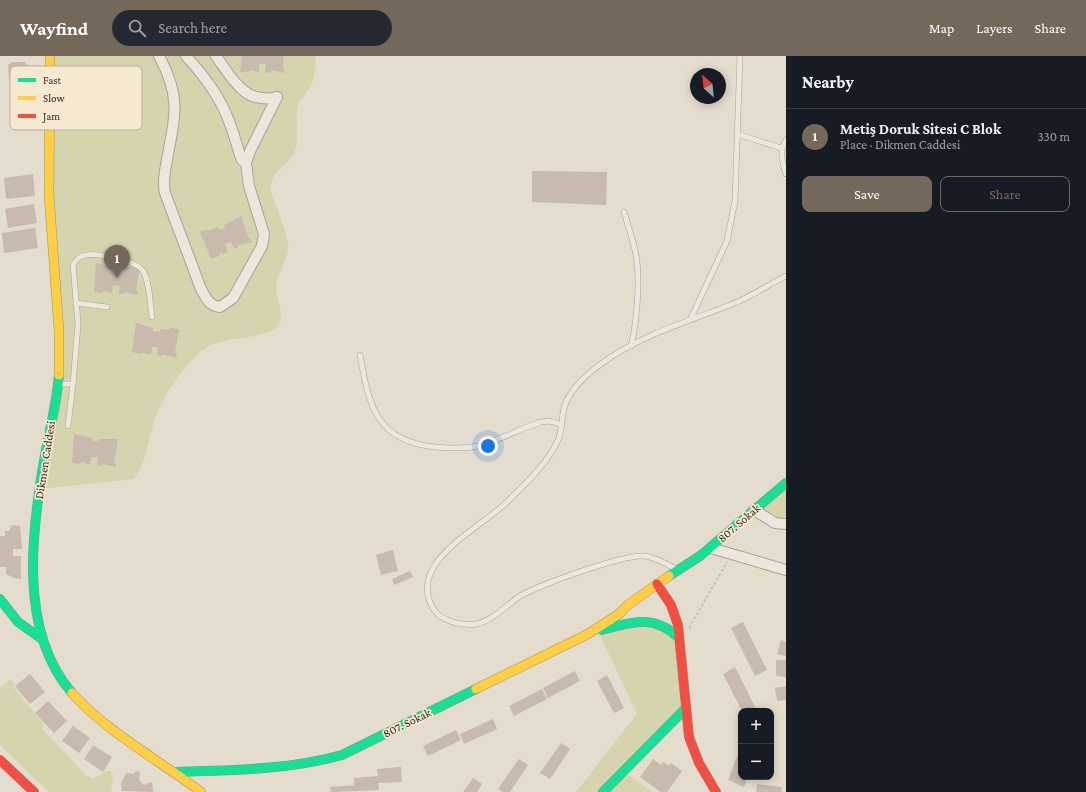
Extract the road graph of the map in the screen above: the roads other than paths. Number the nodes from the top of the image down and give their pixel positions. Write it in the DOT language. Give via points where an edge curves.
graph roads {
  1 [pos="50,56"];
  2 [pos="159,56"];
  3 [pos="186,56"];
  4 [pos="216,56"];
  5 [pos="740,56"];
  6 [pos="50,66"];
  7 [pos="49,130"];
  8 [pos="737,134"];
  9 [pos="786,140"];
  10 [pos="782,148"];
  11 [pos="246,164"];
  12 [pos="786,174"];
  13 [pos="624,212"];
  14 [pos="786,276"];
  15 [pos="76,303"];
  16 [pos="107,308"];
  17 [pos="152,317"];
  18 [pos="691,318"];
  19 [pos="631,346"];
  20 [pos="360,355"];
  21 [pos="58,384"];
  22 [pos="74,384"];
  23 [pos="562,425"];
  24 [pos="68,426"];
  25 [pos="786,483"];
  26 [pos="754,510"];
  27 [pos="786,524"];
  28 [pos="710,548"];
  29 [pos="691,562"];
  30 [pos="677,570"];
  31 [pos="786,570"];
  32 [pos="655,590"];
  33 [pos="0,599"];
  34 [pos="588,634"];
  35 [pos="679,638"];
  36 [pos="42,639"];
  37 [pos="685,709"];
  38 [pos="0,760"];
  39 [pos="0,771"];
  40 [pos="177,772"];
  41 [pos="20,792"];
  42 [pos="34,792"];
  43 [pos="201,792"];
  44 [pos="603,792"];
  45 [pos="716,792"];
  1 -- 6 [label="main road, Dikmen Caddesi"];
  2 -- 11 [label="street" via="169,75 175,97 164,179 165,193 202,290 214,306 220,307 233,298 262,246 264,234 248,186"];
  3 -- 11 [label="street" via="220,101 242,160"];
  4 -- 11 [label="street" via="245,93 258,98 277,97"];
  5 -- 8 [label="lane"];
  7 -- 21 [label="main road, Dikmen Caddesi" via="51,231 59,329"];
  8 -- 10 [label="lane"];
  8 -- 18 [label="lane" via="732,222 727,241"];
  9 -- 10 [label="lane"];
  10 -- 12 [label="lane"];
  13 -- 19 [label="lane" via="636,252 636,328"];
  14 -- 18 [label="lane" via="732,305"];
  15 -- 16 [label="lane"];
  15 -- 17 [label="lane" via="74,264 79,257 87,255 129,261 138,265 145,275"];
  15 -- 22 [label="lane" via="78,324"];
  18 -- 19 [label="lane"];
  19 -- 23 [label="lane" via="600,364 572,392 565,405"];
  20 -- 23 [label="lane" via="365,382 378,418 392,434 408,442 449,448 476,446 541,422 550,421"];
  21 -- 22 [label="lane"];
  21 -- 36 [label="main road, Dikmen Caddesi" via="36,520 36,611"];
  22 -- 24 [label="lane"];
  23 -- 30 [label="lane" via="559,439 548,457 527,481 503,506 454,543 438,560 430,573 427,587 429,600 436,612 451,622 464,625 479,623 523,595 553,581 629,557 644,556 662,561"];
  25 -- 26 [label="main road, 807. Sokak"];
  26 -- 27 [label="street" via="775,523"];
  26 -- 28 [label="main road, 807. Sokak"];
  28 -- 29 [label="main road, 807. Sokak"];
  28 -- 31 [label="street"];
  29 -- 30 [label="main road, 807. Sokak"];
  29 -- 32 [label="main road, 807. Sokak" via="682,576"];
  30 -- 32 [label="main road, 807. Sokak"];
  32 -- 34 [label="main road, 807. Sokak" via="629,604 619,614"];
  32 -- 35 [label="main road" via="675,615"];
  33 -- 36 [label="main road" via="19,624"];
  34 -- 35 [label="main road" via="629,624 652,622 666,626"];
  34 -- 40 [label="main road, 807. Sokak" via="336,757 296,767"];
  35 -- 37 [label="main road"];
  36 -- 40 [label="main road, Dikmen Caddesi" via="52,663 73,694 90,710"];
  37 -- 44 [label="main road"];
  37 -- 45 [label="main road" via="688,737 693,751"];
  38 -- 42 [label="main road"];
  39 -- 41 [label="main road"];
  40 -- 43 [label="main road, Dikmen Caddesi"];
}
